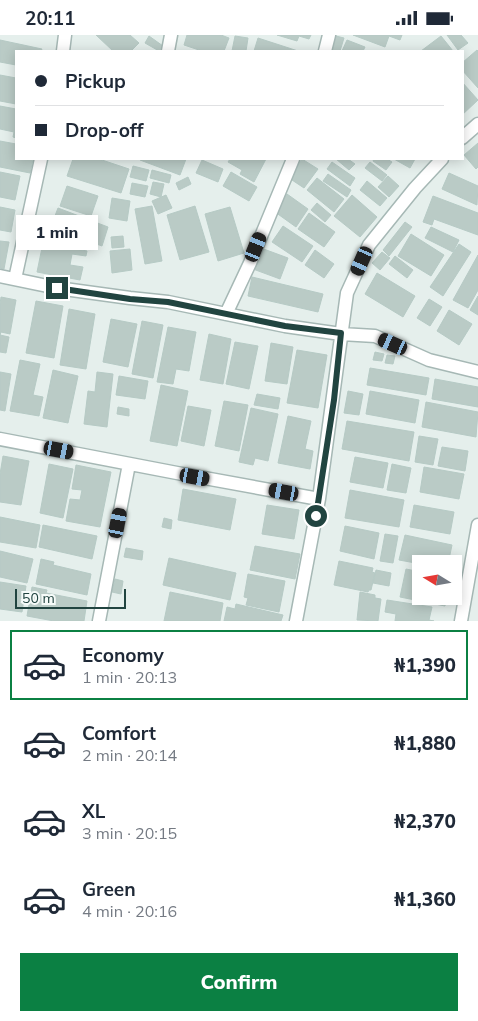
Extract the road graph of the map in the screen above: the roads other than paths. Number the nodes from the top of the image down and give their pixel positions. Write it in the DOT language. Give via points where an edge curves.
graph roads {
  1 [pos="65,35"];
  2 [pos="171,35"];
  3 [pos="329,35"];
  4 [pos="62,50"];
  5 [pos="168,50"];
  6 [pos="325,50"];
  7 [pos="478,124"];
  8 [pos="464,136"];
  9 [pos="41,160"];
  10 [pos="293,160"];
  11 [pos="441,160"];
  12 [pos="0,276"];
  13 [pos="15,279"];
  14 [pos="226,315"];
  15 [pos="341,333"];
  16 [pos="478,372"];
  17 [pos="0,439"];
  18 [pos="129,464"];
  19 [pos="319,499"];
  20 [pos="478,525"];
  21 [pos="99,621"];
  22 [pos="296,621"];
  23 [pos="461,621"];
  1 -- 4 [label="street"];
  2 -- 5 [label="street"];
  3 -- 6 [label="street"];
  7 -- 8 [label="street"];
  9 -- 13 [label="street"];
  10 -- 14 [label="street"];
  11 -- 15 [label="street" via="368,245 347,293"];
  12 -- 13 [label="street"];
  13 -- 14 [label="street" via="130,299 168,302"];
  14 -- 15 [label="street"];
  15 -- 16 [label="street" via="375,335 429,360"];
  15 -- 19 [label="street"];
  17 -- 18 [label="street"];
  18 -- 19 [label="street"];
  18 -- 21 [label="street"];
  19 -- 22 [label="street"];
  20 -- 23 [label="street"];
}
